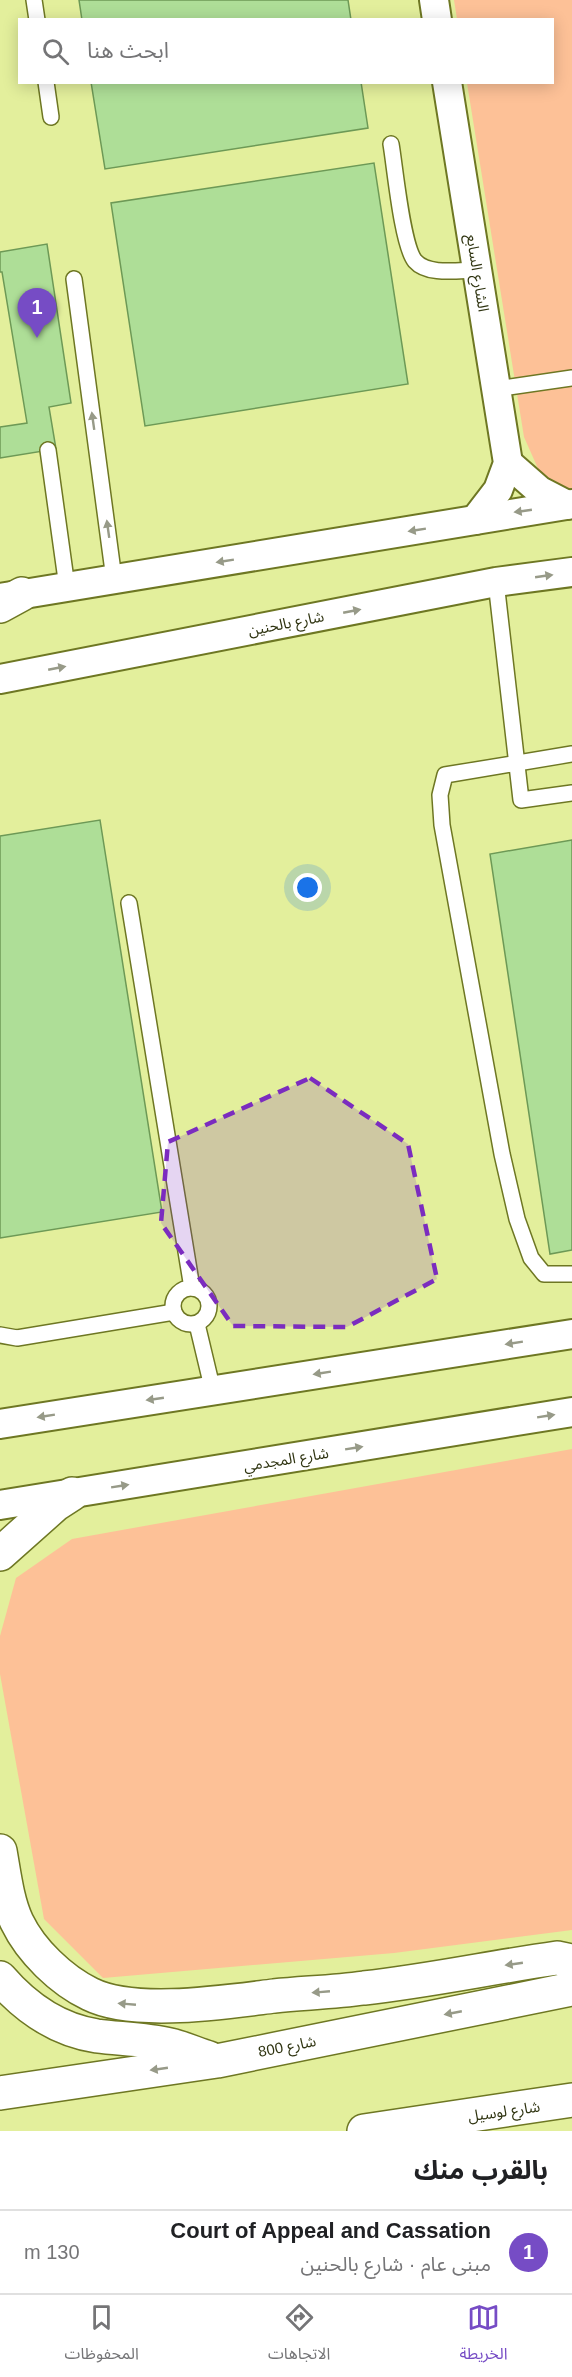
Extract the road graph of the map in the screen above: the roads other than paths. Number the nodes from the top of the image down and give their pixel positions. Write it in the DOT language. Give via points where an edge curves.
graph roads {
  1 [pos="34,0"];
  2 [pos="434,0"];
  3 [pos="37,18"];
  4 [pos="437,18"];
  5 [pos="46,84"];
  6 [pos="447,84"];
  7 [pos="51,117"];
  8 [pos="391,144"];
  9 [pos="477,270"];
  10 [pos="74,279"];
  11 [pos="572,378"];
  12 [pos="496,389"];
  13 [pos="48,450"];
  14 [pos="508,463"];
  15 [pos="569,505"];
  16 [pos="475,520"];
  17 [pos="572,572"];
  18 [pos="114,579"];
  19 [pos="496,582"];
  20 [pos="67,587"];
  21 [pos="7,599"];
  22 [pos="0,679"];
  23 [pos="572,754"];
  24 [pos="516,762"];
  25 [pos="572,793"];
  26 [pos="129,903"];
  27 [pos="572,1274"];
  28 [pos="192,1288"];
  29 [pos="174,1312"];
  30 [pos="197,1324"];
  31 [pos="572,1334"];
  32 [pos="0,1335"];
  33 [pos="213,1391"];
  34 [pos="572,1412"];
  35 [pos="0,1424"];
  36 [pos="72,1494"];
  37 [pos="0,1504"];
  38 [pos="0,1554"];
  39 [pos="0,1851"];
  40 [pos="572,1960"];
  41 [pos="0,1978"];
  42 [pos="572,1989"];
  43 [pos="216,2061"];
  44 [pos="0,2092"];
  45 [pos="572,2100"];
  46 [pos="364,2131"];
  1 -- 3 [label="lane"];
  2 -- 4 [label="street"];
  5 -- 7 [label="lane"];
  6 -- 9 [label="street, الشارع السابع"];
  8 -- 9 [label="lane" via="407,243 415,261 432,270"];
  9 -- 12 [label="street, الشارع السابع"];
  18 -- 10 [label="lane, one-way"];
  11 -- 12 [label="lane"];
  12 -- 14 [label="street, الشارع السابع"];
  13 -- 20 [label="lane"];
  14 -- 15 [label="street" via="540,491"];
  14 -- 16 [label="street" via="498,490"];
  15 -- 16 [label="street, one-way"];
  16 -- 18 [label="street, one-way"];
  19 -- 17 [label="street, شارع بالحنين, one-way"];
  18 -- 20 [label="street"];
  22 -- 19 [label="street, شارع بالحنين, one-way"];
  19 -- 24 [label="lane"];
  20 -- 21 [label="street"];
  23 -- 24 [label="lane"];
  24 -- 25 [label="lane" via="521,800"];
  24 -- 27 [label="lane" via="445,776 440,795 442,825 517,1219 531,1258 544,1274"];
  26 -- 28 [label="lane"];
  28 -- 29 [label="lane" via="179,1293"];
  28 -- 30 [label="lane" via="208,1300 207,1315"];
  29 -- 30 [label="lane" via="183,1323"];
  29 -- 32 [label="lane" via="17,1338"];
  30 -- 33 [label="lane"];
  31 -- 33 [label="street, one-way"];
  33 -- 35 [label="street, one-way"];
  36 -- 34 [label="street, شارع المجدمي, one-way"];
  36 -- 37 [label="street, شارع المجدمي"];
  36 -- 38 [label="main road"];
  40 -- 39 [label="main road, one-way" via="557,1958 365,1988 208,2004 113,2003 72,1983 32,1944 17,1921"];
  41 -- 43 [label="main road" via="37,2013 67,2027 93,2035 169,2044"];
  42 -- 43 [label="main road, شارع 800, one-way"];
  43 -- 44 [label="main road, شارع 800, one-way"];
  45 -- 46 [label="main road, شارع لوسيل"];
}
